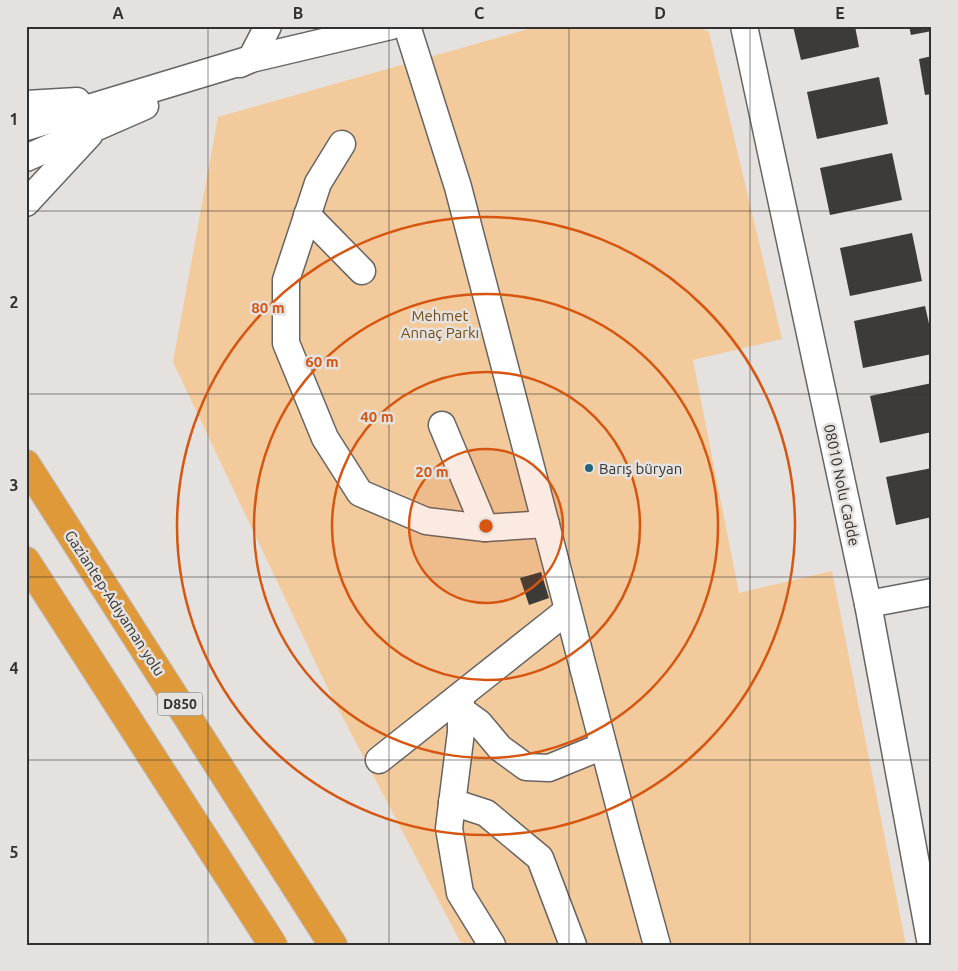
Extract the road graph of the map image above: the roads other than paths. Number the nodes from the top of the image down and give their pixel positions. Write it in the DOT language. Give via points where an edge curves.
graph roads {
  1 [pos="268,26"];
  2 [pos="391,26"];
  3 [pos="407,26"];
  4 [pos="744,26"];
  5 [pos="251,59"];
  6 [pos="118,99"];
  7 [pos="26,104"];
  8 [pos="26,127"];
  9 [pos="96,127"];
  10 [pos="342,144"];
  11 [pos="26,158"];
  12 [pos="26,203"];
  13 [pos="307,215"];
  14 [pos="362,271"];
  15 [pos="442,425"];
  16 [pos="26,464"];
  17 [pos="546,524"];
  18 [pos="485,528"];
  19 [pos="26,561"];
  20 [pos="932,592"];
  21 [pos="868,604"];
  22 [pos="568,610"];
  23 [pos="461,703"];
  24 [pos="603,746"];
  25 [pos="379,760"];
  26 [pos="452,802"];
  27 [pos="273,945"];
  28 [pos="334,945"];
  29 [pos="492,945"];
  30 [pos="573,945"];
  31 [pos="657,945"];
  32 [pos="931,945"];
  1 -- 5 [label="street"];
  2 -- 5 [label="street"];
  3 -- 17 [label="street" via="458,187"];
  4 -- 21 [label="street, 08010 Nolu Cadde"];
  5 -- 6 [label="street"];
  5 -- 9 [label="street"];
  6 -- 7 [label="street"];
  6 -- 8 [label="street"];
  9 -- 11 [label="street"];
  9 -- 12 [label="street"];
  10 -- 13 [label="street" via="318,183"];
  13 -- 14 [label="street"];
  13 -- 18 [label="street" via="286,280 286,343 325,438 360,493 426,521"];
  15 -- 18 [label="street"];
  16 -- 28 [label="highway, Gaziantep-Adıyaman yolu / D850"];
  17 -- 18 [label="street"];
  17 -- 22 [label="street"];
  19 -- 27 [label="highway"];
  20 -- 21 [label="street"];
  21 -- 32 [label="street, 08010 Nolu Cadde"];
  22 -- 23 [label="street"];
  22 -- 24 [label="street"];
  23 -- 24 [label="street" via="500,748 526,767 549,768"];
  23 -- 25 [label="street"];
  23 -- 26 [label="street" via="461,732"];
  24 -- 31 [label="street"];
  26 -- 29 [label="street" via="449,828 460,893"];
  26 -- 30 [label="street" via="486,813 540,858"];
}
